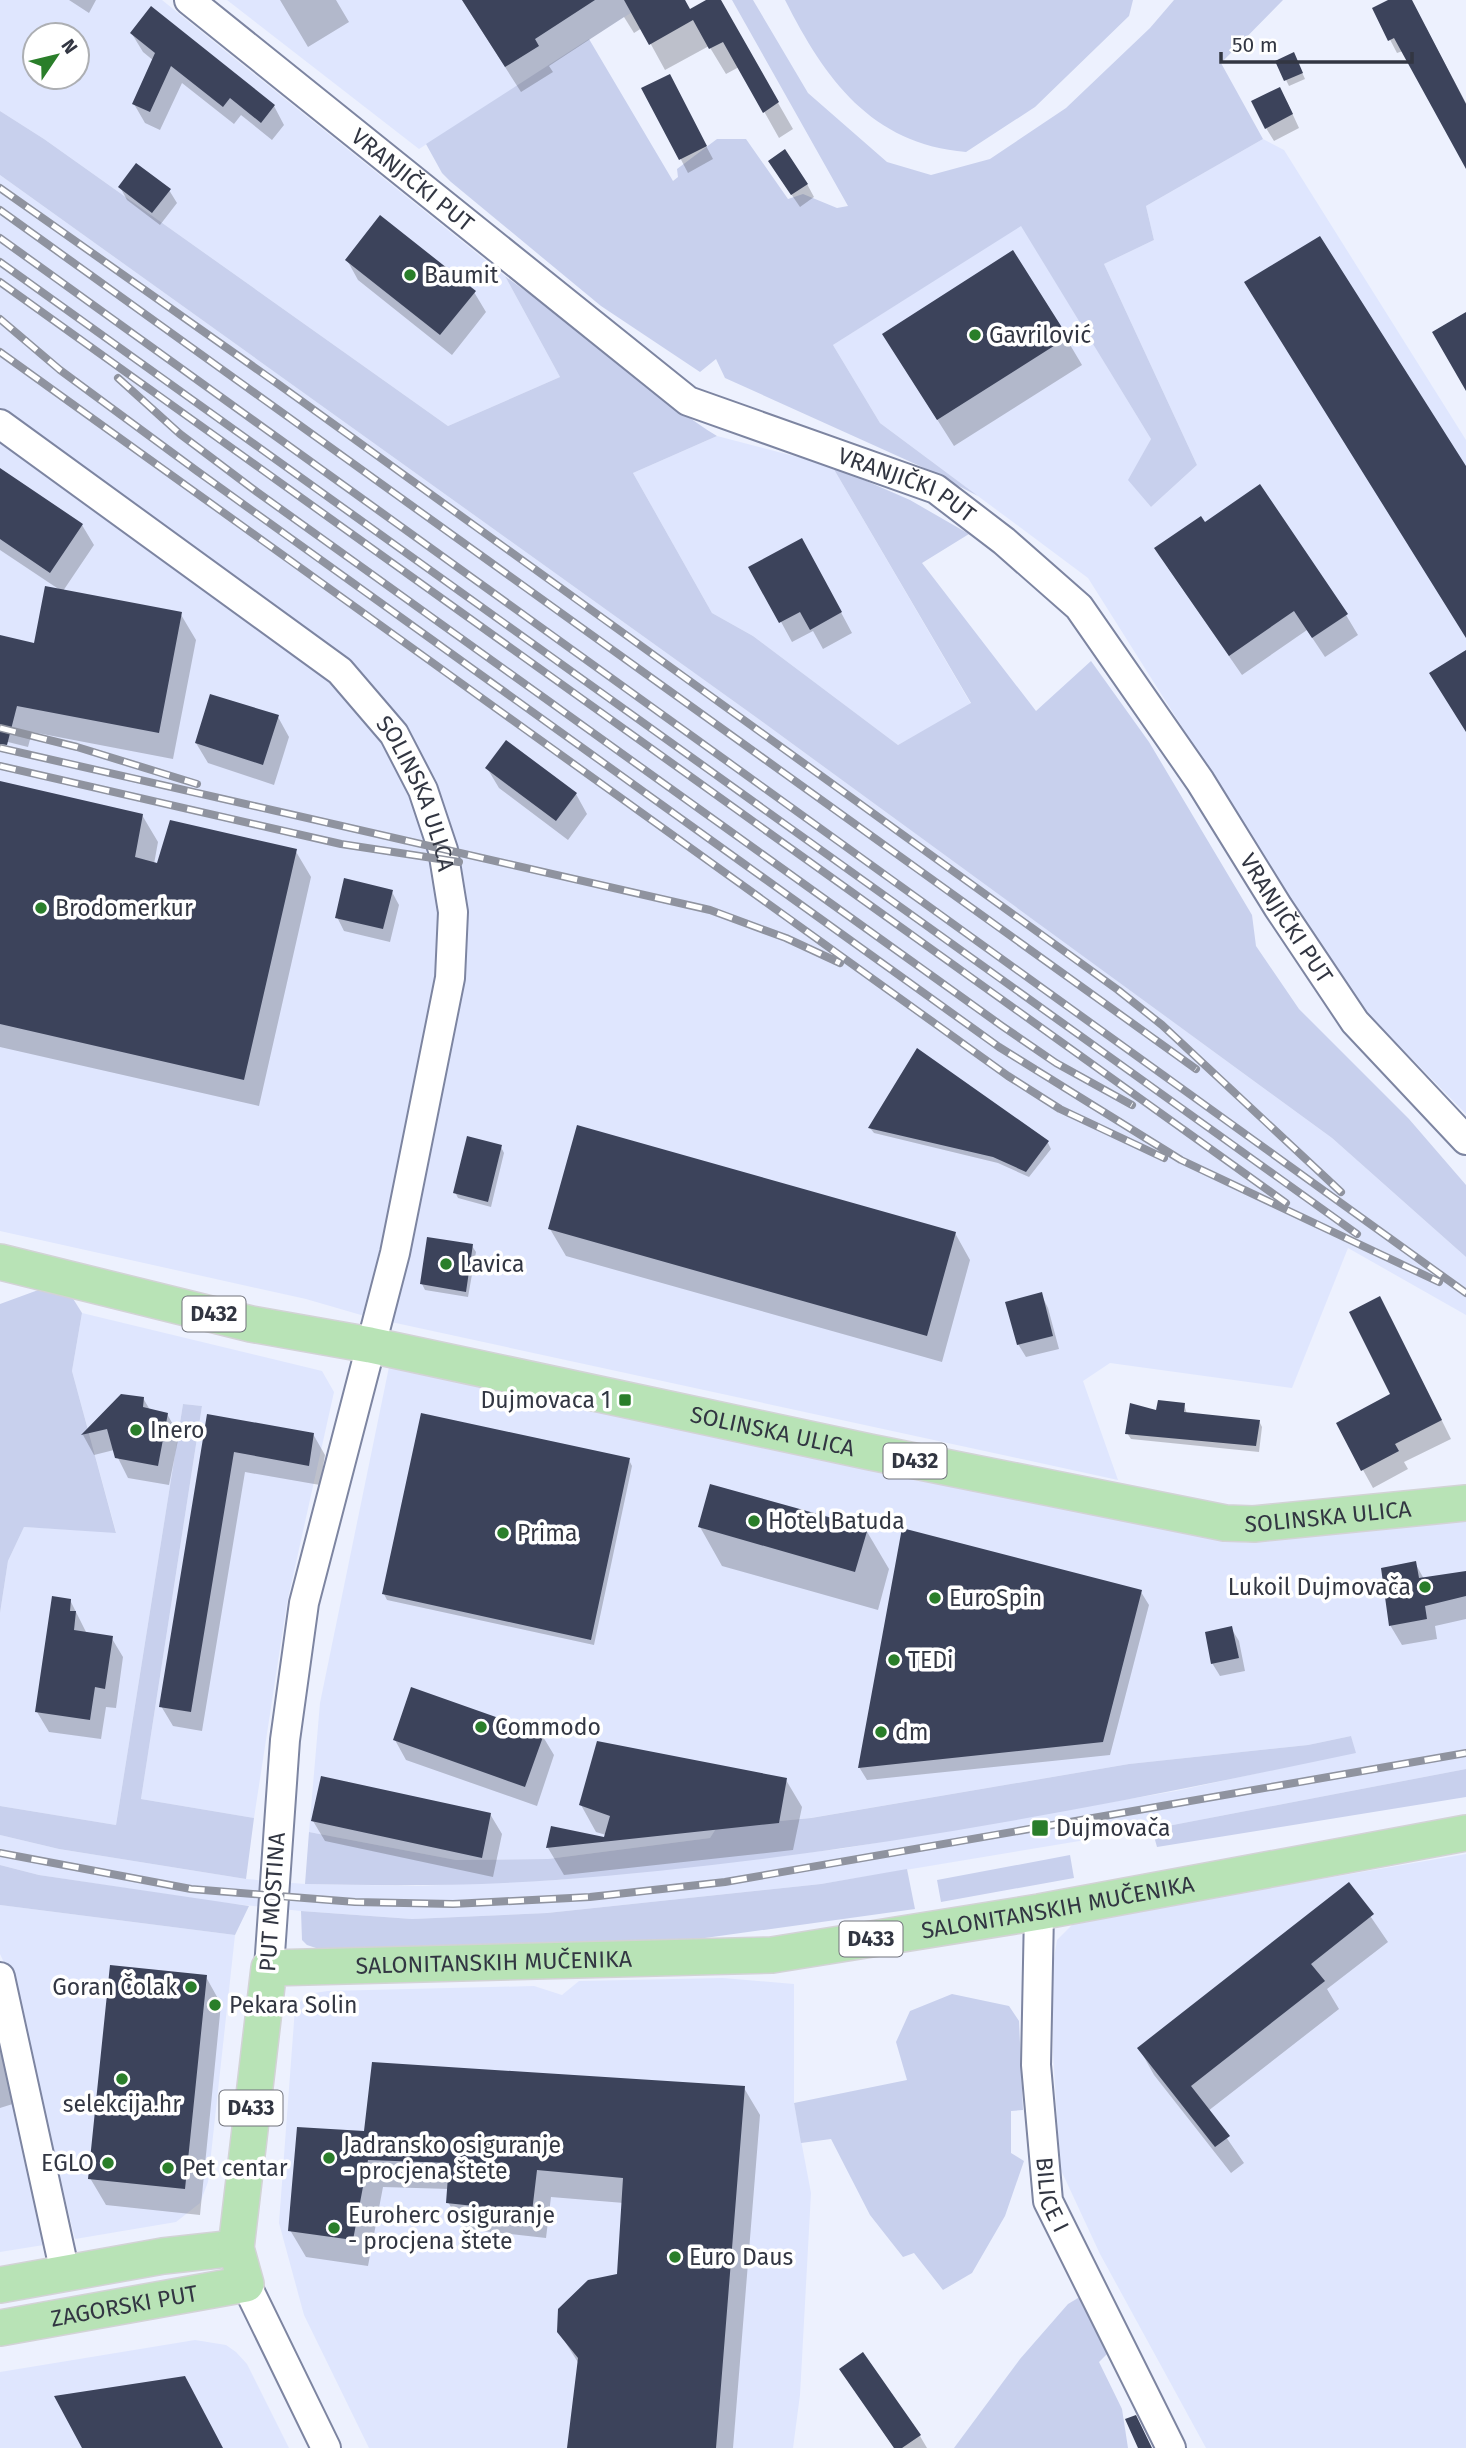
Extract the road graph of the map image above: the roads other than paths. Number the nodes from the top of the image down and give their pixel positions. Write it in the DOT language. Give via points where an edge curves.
graph roads {
  1 [pos="189,0"];
  2 [pos="0,424"];
  3 [pos="1466,1140"];
  4 [pos="0,1262"];
  5 [pos="370,1345"];
  6 [pos="1466,1503"];
  7 [pos="1466,1833"];
  8 [pos="1039,1912"];
  9 [pos="269,1968"];
  10 [pos="0,1977"];
  11 [pos="236,2248"];
  12 [pos="65,2273"];
  13 [pos="247,2284"];
  14 [pos="0,2285"];
  15 [pos="0,2328"];
  16 [pos="326,2448"];
  17 [pos="1171,2448"];
  1 -- 3 [label="street, VRANJIČKI PUT" via="688,401 936,489 1079,607 1200,781 1355,1022"];
  2 -- 5 [label="street, SOLINSKA ULICA" via="340,671 394,734 423,790 443,850 453,912 450,978 395,1253"];
  4 -- 5 [label="main road, SOLINSKA ULICA / D432" via="251,1324"];
  5 -- 6 [label="main road, SOLINSKA ULICA / D432" via="1225,1523"];
  5 -- 9 [label="street, PUT MOSTINA" via="301,1626 281,1778"];
  7 -- 8 [label="main road, SALONITANSKIH MUČENIKA / D433"];
  8 -- 9 [label="main road, SALONITANSKIH MUČENIKA / D433" via="772,1955"];
  8 -- 17 [label="street, BILICE I" via="1036,2066 1048,2201"];
  9 -- 11 [label="main road, PUT MOSTINA / D433"];
  10 -- 12 [label="street"];
  11 -- 12 [label="main road, ZAGORSKI PUT"];
  11 -- 13 [label="main road, PUT MOSTINA / D433"];
  12 -- 14 [label="main road, ZAGORSKI PUT"];
  13 -- 15 [label="main road, ZAGORSKI PUT"];
  13 -- 16 [label="street, PUT MOSTINA"];
}
